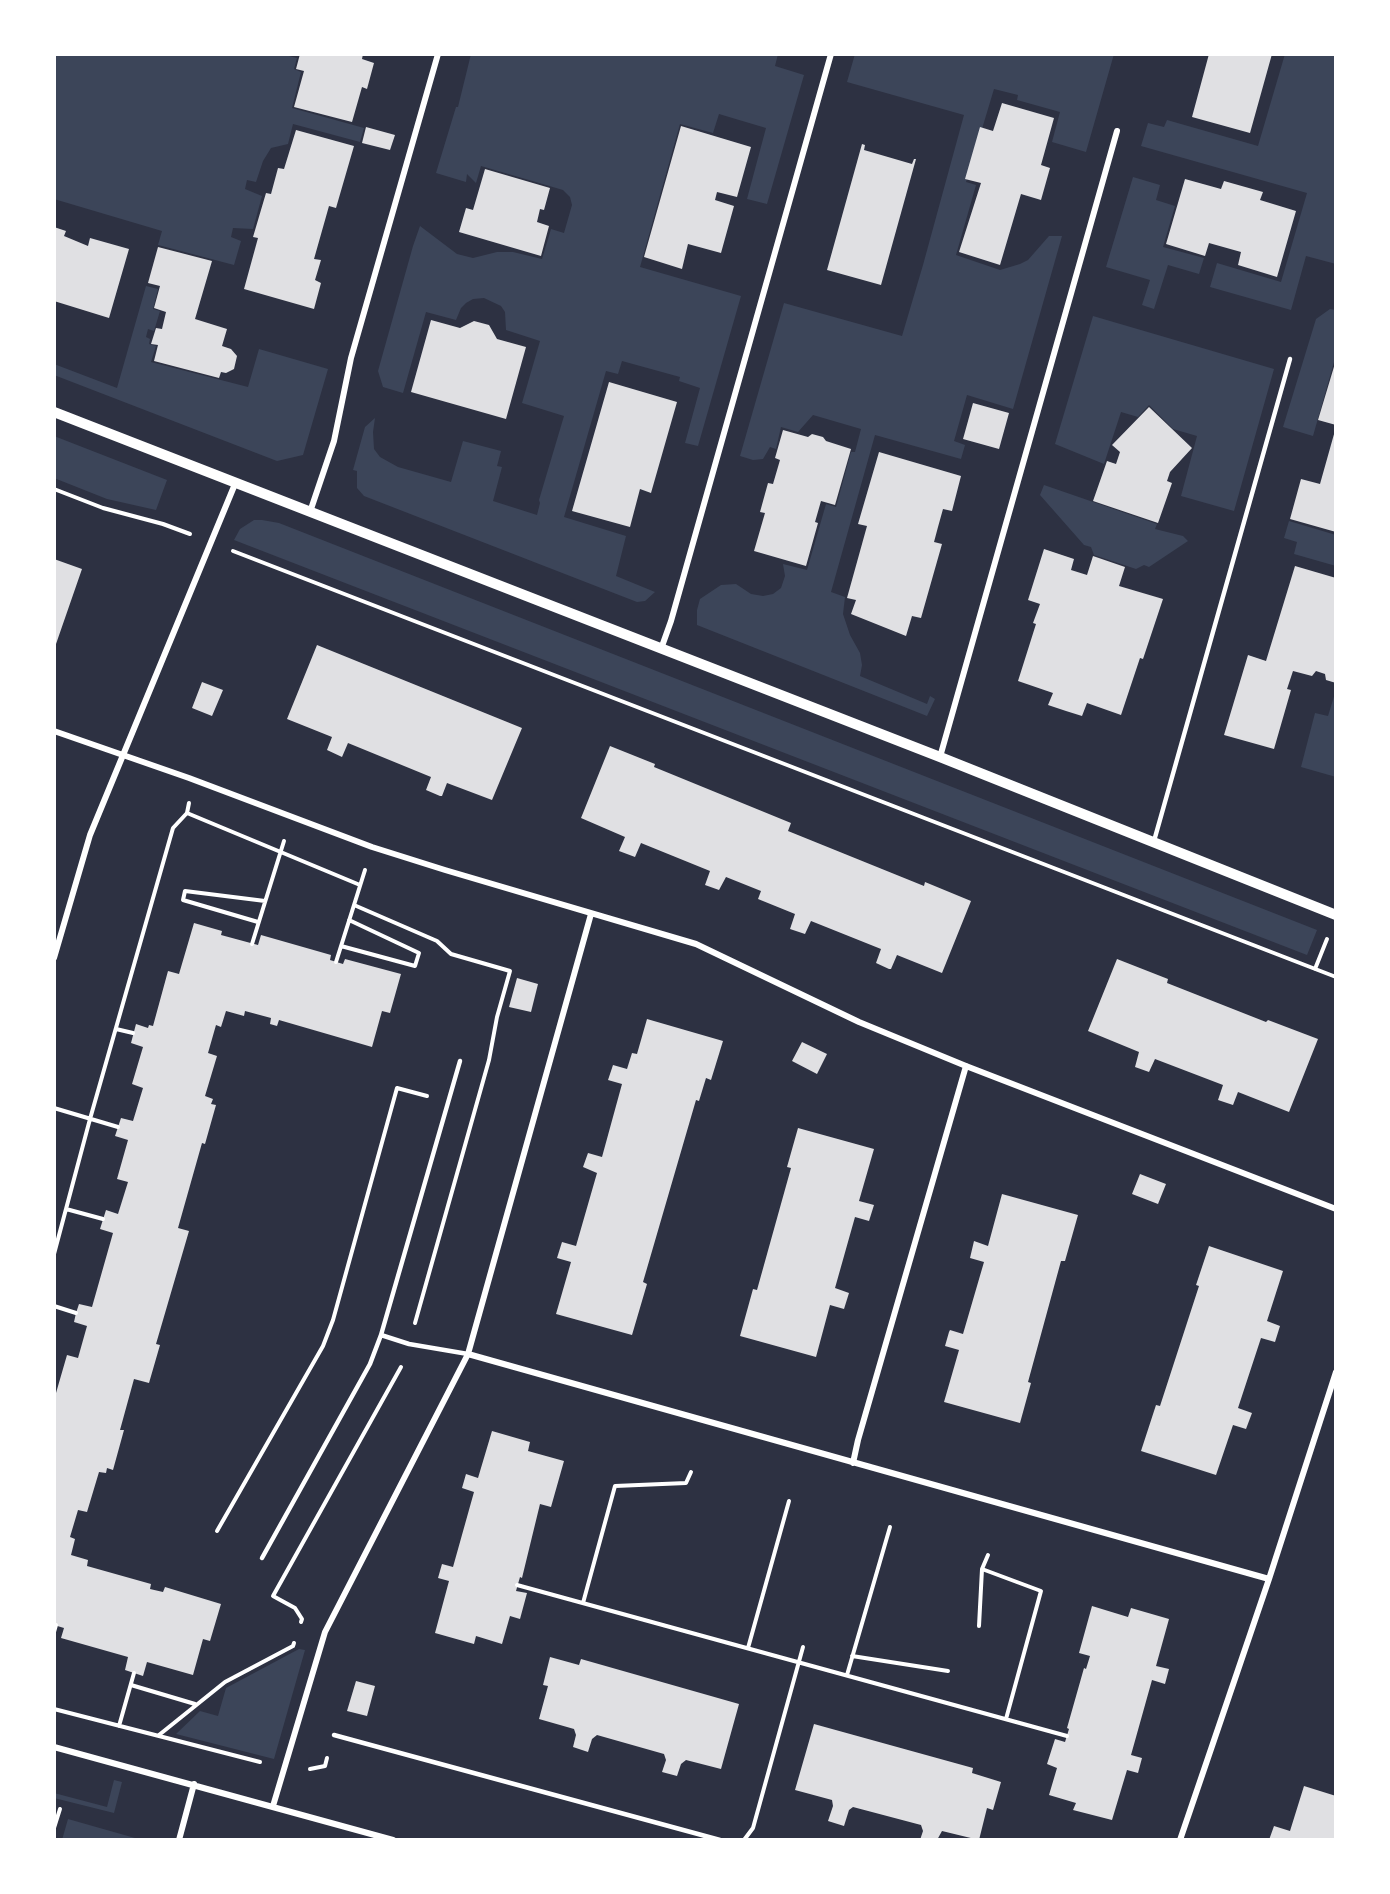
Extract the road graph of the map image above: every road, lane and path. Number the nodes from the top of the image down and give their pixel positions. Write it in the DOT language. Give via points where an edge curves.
graph roads {
  1 [pos="438,54"];
  2 [pos="831,54"];
  3 [pos="1117,131"];
  4 [pos="1290,359"];
  5 [pos="54,412"];
  6 [pos="235,484"];
  7 [pos="54,489"];
  8 [pos="310,512"];
  9 [pos="197,537"];
  10 [pos="229,550"];
  11 [pos="661,649"];
  12 [pos="54,731"];
  13 [pos="124,756"];
  14 [pos="940,757"];
  15 [pos="190,796"];
  16 [pos="187,813"];
  17 [pos="290,817"];
  18 [pos="1154,841"];
  19 [pos="280,852"];
  20 [pos="360,885"];
  21 [pos="265,901"];
  22 [pos="354,905"];
  23 [pos="591,914"];
  24 [pos="1336,915"];
  25 [pos="349,920"];
  26 [pos="258,922"];
  27 [pos="1329,934"];
  28 [pos="252,944"];
  29 [pos="341,946"];
  30 [pos="54,958"];
  31 [pos="336,962"];
  32 [pos="1315,969"];
  33 [pos="1336,977"];
  34 [pos="116,1029"];
  35 [pos="133,1033"];
  36 [pos="480,1058"];
  37 [pos="489,1060"];
  38 [pos="460,1061"];
  39 [pos="966,1066"];
  40 [pos="432,1087"];
  41 [pos="54,1108"];
  42 [pos="90,1119"];
  43 [pos="118,1127"];
  44 [pos="66,1209"];
  45 [pos="1336,1209"];
  46 [pos="103,1220"];
  47 [pos="54,1254"];
  48 [pos="54,1305"];
  49 [pos="76,1313"];
  50 [pos="381,1335"];
  51 [pos="468,1354"];
  52 [pos="1336,1372"];
  53 [pos="853,1462"];
  54 [pos="691,1472"];
  55 [pos="789,1501"];
  56 [pos="890,1527"];
  57 [pos="218,1531"];
  58 [pos="988,1555"];
  59 [pos="262,1558"];
  60 [pos="982,1569"];
  61 [pos="1269,1579"];
  62 [pos="518,1585"];
  63 [pos="583,1603"];
  64 [pos="56,1625"];
  65 [pos="979,1626"];
  66 [pos="54,1632"];
  67 [pos="803,1647"];
  68 [pos="747,1648"];
  69 [pos="852,1656"];
  70 [pos="799,1662"];
  71 [pos="948,1671"];
  72 [pos="134,1673"];
  73 [pos="847,1675"];
  74 [pos="130,1685"];
  75 [pos="196,1704"];
  76 [pos="54,1709"];
  77 [pos="1006,1719"];
  78 [pos="119,1726"];
  79 [pos="143,1732"];
  80 [pos="334,1735"];
  81 [pos="1067,1736"];
  82 [pos="140,1739"];
  83 [pos="54,1747"];
  84 [pos="261,1762"];
  85 [pos="306,1770"];
  86 [pos="194,1784"];
  87 [pos="273,1806"];
  88 [pos="54,1811"];
  89 [pos="54,1828"];
  90 [pos="179,1840"];
  91 [pos="393,1840"];
  92 [pos="720,1840"];
  93 [pos="744,1840"];
  94 [pos="1180,1840"];
  1 -- 8 [label="street" via="351,358 331,452"];
  2 -- 11 [label="street"];
  3 -- 14 [label="street"];
  4 -- 18 [label="lane"];
  5 -- 6 [label="street"];
  6 -- 8 [label="street"];
  6 -- 13 [label="street"];
  7 -- 9 [label="path"];
  8 -- 11 [label="street"];
  10 -- 32 [label="path"];
  11 -- 14 [label="street"];
  12 -- 13 [label="street"];
  13 -- 17 [label="street"];
  13 -- 30 [label="street" via="90,836"];
  14 -- 18 [label="street"];
  15 -- 16 [label="path"];
  16 -- 19 [label="path"];
  16 -- 34 [label="path" via="173,828"];
  17 -- 19 [label="path"];
  17 -- 23 [label="street"];
  18 -- 24 [label="street"];
  19 -- 20 [label="path"];
  19 -- 21 [label="path"];
  21 -- 26 [label="path"];
  21 -- 26 [label="path" via="185,891 183,900"];
  22 -- 25 [label="path"];
  23 -- 39 [label="street" via="696,944 858,1022"];
  23 -- 51 [label="street"];
  25 -- 29 [label="path"];
  25 -- 29 [label="path" via="419,953 416,966"];
  26 -- 28 [label="path"];
  27 -- 32 [label="path"];
  29 -- 31 [label="path"];
  32 -- 33 [label="path"];
  34 -- 35 [label="path"];
  34 -- 42 [label="path"];
  36 -- 37 [label="path"];
  38 -- 50 [label="lane"];
  39 -- 45 [label="street"];
  39 -- 53 [label="street"];
  40 -- 57 [label="path" via="429,1097 397,1088 333,1320"];
  41 -- 42 [label="path"];
  42 -- 43 [label="path"];
  42 -- 44 [label="path"];
  44 -- 46 [label="path"];
  44 -- 47 [label="path"];
  48 -- 49 [label="path"];
  50 -- 51 [label="lane"];
  50 -- 59 [label="lane" via="370,1364"];
  51 -- 53 [label="street"];
  51 -- 87 [label="street" via="325,1632"];
  52 -- 61 [label="street"];
  53 -- 61 [label="street"];
  54 -- 63 [label="path" via="686,1483 615,1486"];
  55 -- 68 [label="path"];
  56 -- 69 [label="path"];
  58 -- 60 [label="path"];
  60 -- 65 [label="path"];
  60 -- 77 [label="path" via="1041,1591"];
  61 -- 94 [label="street"];
  62 -- 63 [label="path"];
  63 -- 68 [label="path"];
  64 -- 66 [label="path"];
  67 -- 70 [label="path"];
  68 -- 70 [label="path"];
  69 -- 71 [label="path"];
  69 -- 73 [label="path"];
  70 -- 73 [label="path"];
  70 -- 93 [label="path" via="753,1828"];
  72 -- 74 [label="path"];
  73 -- 77 [label="path"];
  74 -- 75 [label="path"];
  74 -- 78 [label="path"];
  76 -- 78 [label="path"];
  77 -- 81 [label="path"];
  78 -- 79 [label="path"];
  79 -- 82 [label="path"];
  79 -- 84 [label="path"];
  80 -- 85 [label="path" via="325,1766"];
  80 -- 92 [label="lane"];
  83 -- 86 [label="street"];
  86 -- 87 [label="street"];
  86 -- 90 [label="street"];
  87 -- 91 [label="street"];
  88 -- 89 [label="path" via="60,1809"];
}
